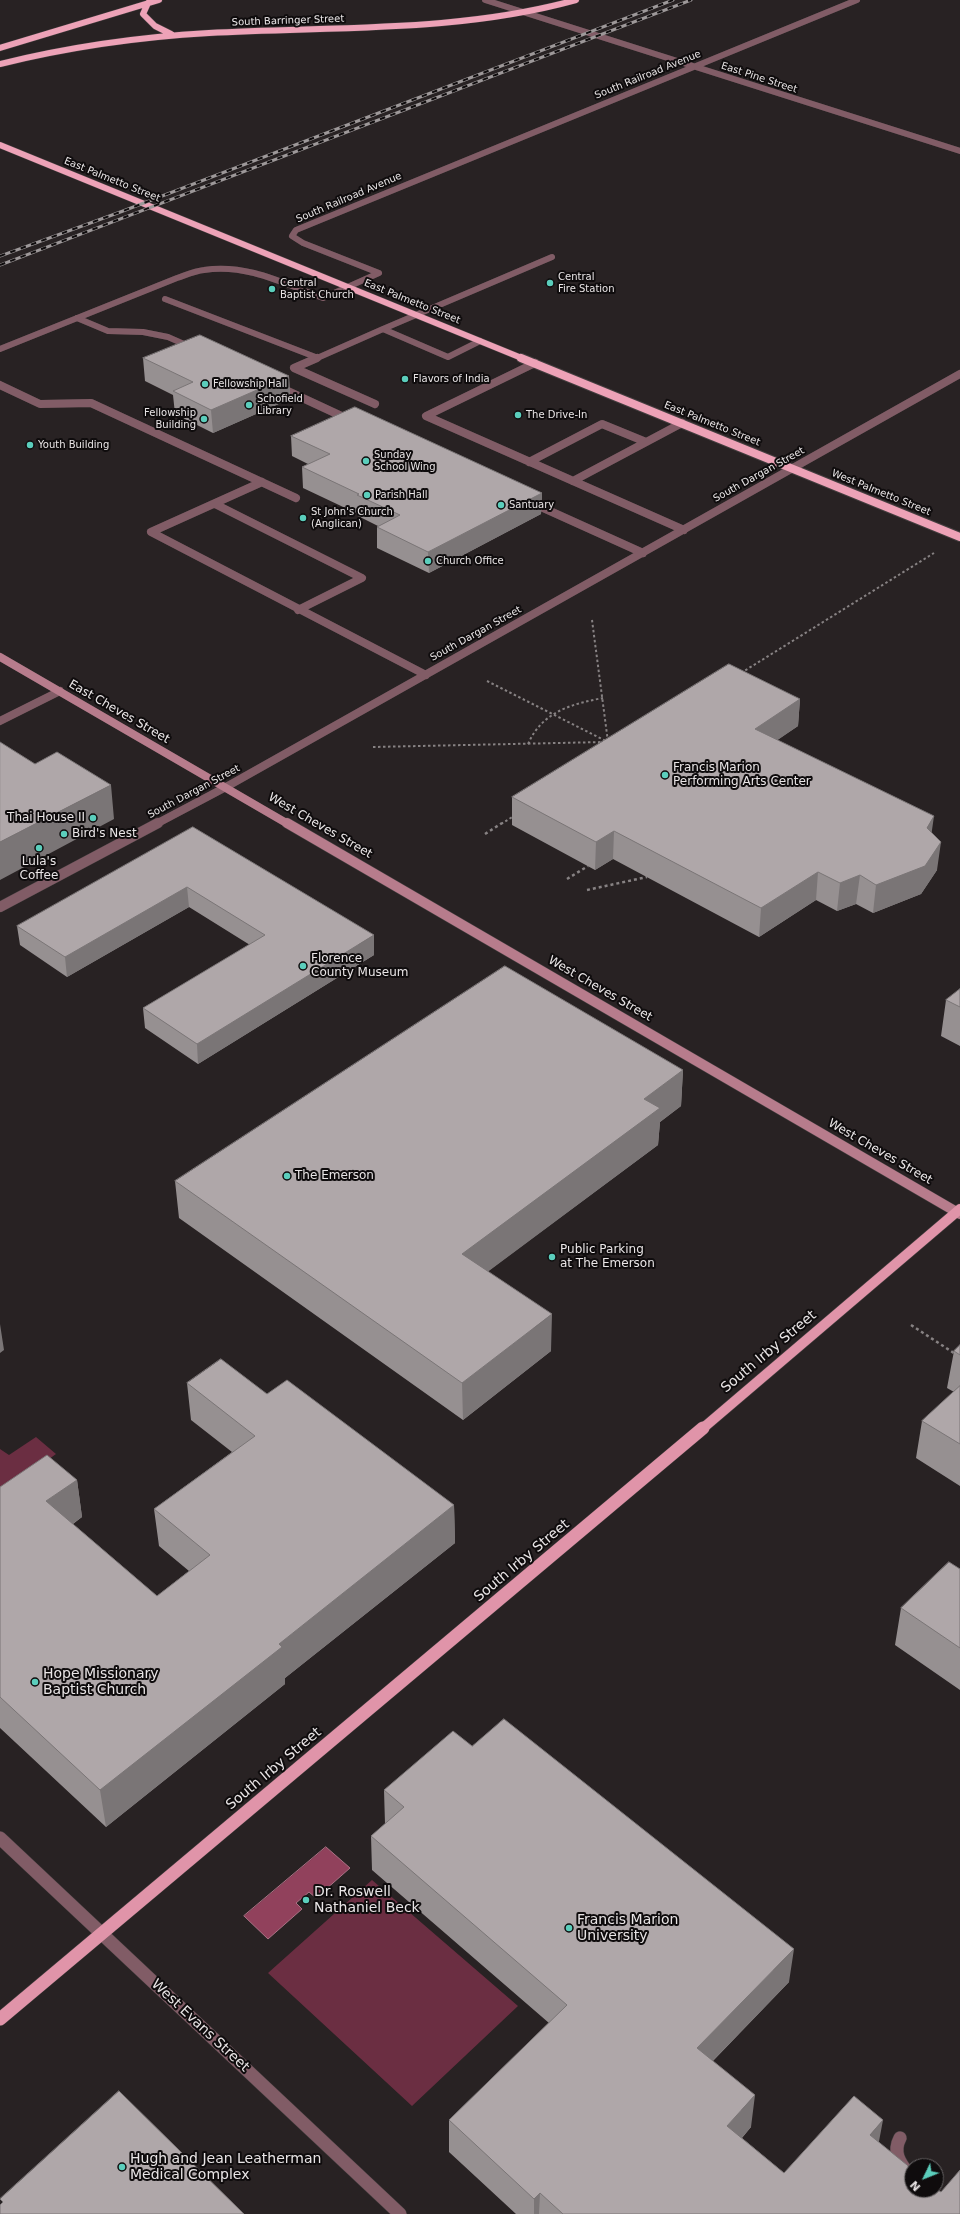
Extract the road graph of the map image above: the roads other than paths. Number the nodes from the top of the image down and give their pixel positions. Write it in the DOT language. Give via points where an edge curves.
graph roads {
  1 [pos="159,0"];
  2 [pos="485,0"];
  3 [pos="576,0"];
  4 [pos="857,0"];
  5 [pos="148,3"];
  6 [pos="528,14"];
  7 [pos="172,34"];
  8 [pos="0,48"];
  9 [pos="0,64"];
  10 [pos="694,67"];
  11 [pos="0,145"];
  12 [pos="960,151"];
  13 [pos="552,257"];
  14 [pos="349,287"];
  15 [pos="165,299"];
  16 [pos="416,314"];
  17 [pos="77,318"];
  18 [pos="383,329"];
  19 [pos="480,340"];
  20 [pos="0,349"];
  21 [pos="197,350"];
  22 [pos="318,358"];
  23 [pos="535,363"];
  24 [pos="960,374"];
  25 [pos="269,383"];
  26 [pos="0,385"];
  27 [pos="313,403"];
  28 [pos="375,404"];
  29 [pos="311,412"];
  30 [pos="338,422"];
  31 [pos="682,423"];
  32 [pos="582,434"];
  33 [pos="593,438"];
  34 [pos="567,442"];
  35 [pos="646,442"];
  36 [pos="577,446"];
  37 [pos="551,450"];
  38 [pos="618,450"];
  39 [pos="626,453"];
  40 [pos="561,454"];
  41 [pos="602,457"];
  42 [pos="610,461"];
  43 [pos="529,462"];
  44 [pos="587,466"];
  45 [pos="793,468"];
  46 [pos="595,469"];
  47 [pos="572,481"];
  48 [pos="262,482"];
  49 [pos="520,497"];
  50 [pos="296,498"];
  51 [pos="215,504"];
  52 [pos="684,530"];
  53 [pos="960,537"];
  54 [pos="643,553"];
  55 [pos="298,610"];
  56 [pos="0,657"];
  57 [pos="426,675"];
  58 [pos="60,691"];
  59 [pos="0,722"];
  60 [pos="226,787"];
  61 [pos="0,907"];
  62 [pos="959,1212"];
  63 [pos="0,1838"];
  64 [pos="102,1934"];
  65 [pos="0,2019"];
  66 [pos="900,2138"];
  67 [pos="904,2167"];
  68 [pos="400,2214"];
  1 -- 5 [label="highway"];
  2 -- 6 [label="street, East Pine Street"];
  3 -- 6 [label="highway, South Barringer Street"];
  4 -- 10 [label="street, South Railroad Avenue"];
  5 -- 7 [label="highway" via="143,14 147,20"];
  5 -- 8 [label="highway"];
  6 -- 7 [label="highway, South Barringer Street" via="441,25"];
  6 -- 10 [label="street, East Pine Street"];
  7 -- 9 [label="highway, South Barringer Street" via="86,44"];
  10 -- 12 [label="street, East Pine Street"];
  10 -- 14 [label="street, South Railroad Avenue" via="292,233 294,238 303,243 380,274"];
  11 -- 14 [label="highway, East Palmetto Street"];
  13 -- 16 [label="street"];
  14 -- 16 [label="highway, East Palmetto Street"];
  14 -- 17 [label="street, South Railroad Avenue" via="323,298 251,271 214,268 177,278"];
  15 -- 22 [label="street"];
  16 -- 18 [label="street"];
  16 -- 19 [label="highway, East Palmetto Street"];
  17 -- 20 [label="street, South Railroad Avenue"];
  17 -- 21 [label="street" via="108,332 144,332 168,337"];
  18 -- 19 [label="street" via="448,357"];
  18 -- 22 [label="street"];
  19 -- 23 [label="highway, East Palmetto Street"];
  22 -- 28 [label="street" via="294,368"];
  23 -- 31 [label="highway, East Palmetto Street"];
  23 -- 43 [label="street" via="426,416"];
  24 -- 45 [label="street, South Dargan Street"];
  25 -- 27 [label="street"];
  26 -- 48 [label="street" via="40,404 91,402"];
  27 -- 29 [label="street"];
  27 -- 30 [label="street" via="354,423"];
  31 -- 35 [label="street"];
  31 -- 45 [label="highway, East Palmetto Street"];
  32 -- 33 [label="street"];
  32 -- 34 [label="street"];
  32 -- 35 [label="street" via="602,424"];
  34 -- 36 [label="street"];
  34 -- 37 [label="street"];
  35 -- 39 [label="street"];
  37 -- 40 [label="street"];
  37 -- 43 [label="street"];
  38 -- 39 [label="street"];
  39 -- 42 [label="street"];
  41 -- 42 [label="street"];
  42 -- 46 [label="street"];
  43 -- 47 [label="street"];
  44 -- 46 [label="street"];
  45 -- 52 [label="street, South Dargan Street"];
  45 -- 53 [label="highway, West Palmetto Street"];
  46 -- 47 [label="street"];
  47 -- 52 [label="street"];
  48 -- 50 [label="street"];
  48 -- 51 [label="street"];
  49 -- 54 [label="street"];
  51 -- 55 [label="street" via="362,578"];
  51 -- 55 [label="street" via="151,532"];
  52 -- 54 [label="street, South Dargan Street"];
  54 -- 57 [label="street, South Dargan Street"];
  55 -- 57 [label="street"];
  56 -- 58 [label="main road, East Cheves Street"];
  57 -- 60 [label="street, South Dargan Street"];
  58 -- 59 [label="street"];
  58 -- 60 [label="main road, East Cheves Street"];
  60 -- 61 [label="street, South Dargan Street"];
  60 -- 62 [label="main road, West Cheves Street"];
  62 -- 64 [label="main road, South Irby Street"];
  63 -- 64 [label="street, West Evans Street"];
  64 -- 65 [label="main road, South Irby Street"];
  64 -- 68 [label="street, West Evans Street"];
  66 -- 67 [label="street" via="894,2151"];
}
